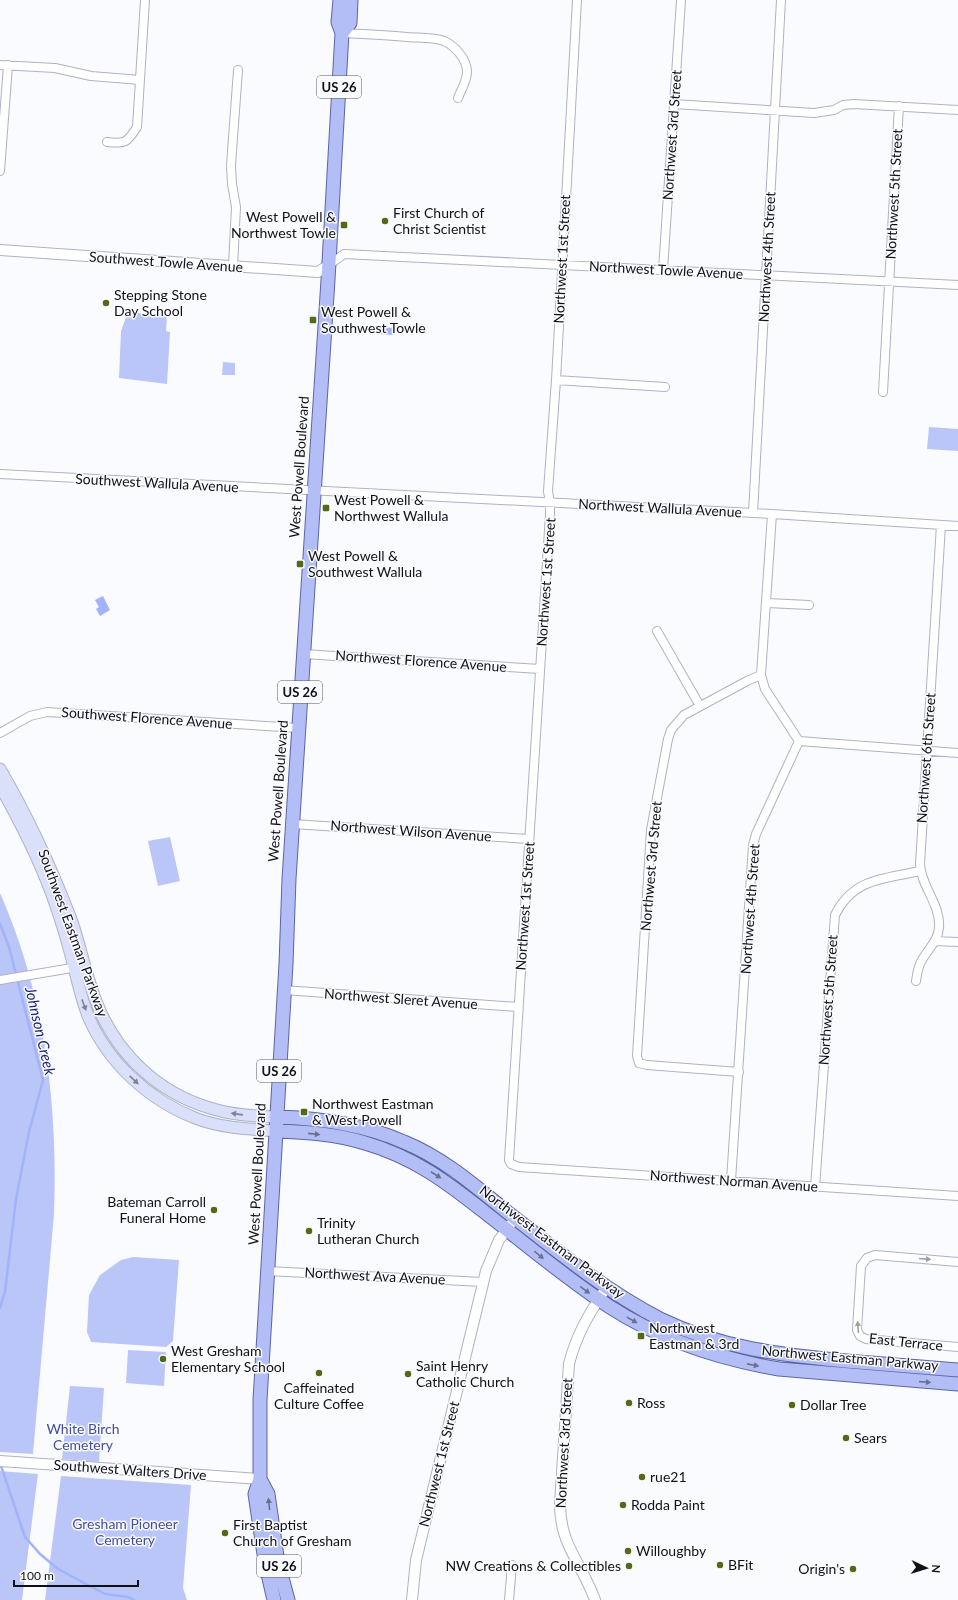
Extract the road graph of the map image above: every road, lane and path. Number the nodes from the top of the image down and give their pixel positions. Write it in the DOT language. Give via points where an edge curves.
graph roads {
  1 [pos="145,0"];
  2 [pos="340,0"];
  3 [pos="351,0"];
  4 [pos="577,0"];
  5 [pos="681,0"];
  6 [pos="782,0"];
  7 [pos="342,33"];
  8 [pos="4,65"];
  9 [pos="238,70"];
  10 [pos="140,80"];
  11 [pos="458,98"];
  12 [pos="674,104"];
  13 [pos="899,106"];
  14 [pos="776,110"];
  15 [pos="958,110"];
  16 [pos="107,142"];
  17 [pos="0,171"];
  18 [pos="0,250"];
  19 [pos="329,265"];
  20 [pos="562,265"];
  21 [pos="233,266"];
  22 [pos="663,270"];
  23 [pos="766,275"];
  24 [pos="889,281"];
  25 [pos="958,285"];
  26 [pos="556,380"];
  27 [pos="665,387"];
  28 [pos="883,392"];
  29 [pos="0,474"];
  30 [pos="313,491"];
  31 [pos="550,503"];
  32 [pos="753,513"];
  33 [pos="772,514"];
  34 [pos="941,525"];
  35 [pos="958,526"];
  36 [pos="767,603"];
  37 [pos="809,605"];
  38 [pos="657,631"];
  39 [pos="303,654"];
  40 [pos="540,669"];
  41 [pos="761,675"];
  42 [pos="700,706"];
  43 [pos="298,728"];
  44 [pos="0,733"];
  45 [pos="799,741"];
  46 [pos="927,750"];
  47 [pos="958,752"];
  48 [pos="0,769"];
  49 [pos="0,786"];
  50 [pos="292,824"];
  51 [pos="529,839"];
  52 [pos="920,871"];
  53 [pos="936,941"];
  54 [pos="958,942"];
  55 [pos="80,966"];
  56 [pos="0,980"];
  57 [pos="916,981"];
  58 [pos="284,990"];
  59 [pos="518,1007"];
  60 [pos="739,1072"];
  61 [pos="276,1117"];
  62 [pos="276,1131"];
  63 [pos="511,1164"];
  64 [pos="731,1181"];
  65 [pos="815,1187"];
  66 [pos="958,1196"];
  67 [pos="516,1219"];
  68 [pos="507,1229"];
  69 [pos="958,1262"];
  70 [pos="267,1271"];
  71 [pos="483,1282"];
  72 [pos="606,1288"];
  73 [pos="598,1300"];
  74 [pos="958,1347"];
  75 [pos="958,1370"];
  76 [pos="958,1384"];
  77 [pos="0,1461"];
  78 [pos="260,1479"];
  79 [pos="512,1565"];
  80 [pos="274,1600"];
  81 [pos="288,1600"];
  82 [pos="412,1600"];
  83 [pos="509,1600"];
  84 [pos="595,1600"];
  1 -- 10 [label="street"];
  2 -- 7 [label="main road, West Powell Boulevard / US 26" via="338,22"];
  3 -- 7 [label="main road, West Powell Boulevard / US 26" via="350,23"];
  4 -- 20 [label="street, Northwest 1st Street"];
  5 -- 12 [label="street, Northwest 3rd Street"];
  6 -- 14 [label="street, Northwest 4th Street"];
  7 -- 11 [label="street" via="424,38 452,46 460,54 467,72"];
  7 -- 19 [label="main road, West Powell Boulevard / US 26"];
  8 -- 10 [label="street" via="55,68 91,76"];
  8 -- 17 [label="street"];
  9 -- 21 [label="street" via="231,165 236,207"];
  10 -- 16 [label="street" via="137,127 130,139 122,144"];
  12 -- 14 [label="street"];
  12 -- 22 [label="street, Northwest 3rd Street"];
  13 -- 14 [label="street" via="854,104 824,112"];
  13 -- 15 [label="street"];
  13 -- 24 [label="street, Northwest 5th Street"];
  14 -- 23 [label="street, Northwest 4th Street"];
  18 -- 21 [label="street, Southwest Towle Avenue"];
  19 -- 20 [label="street, Northwest Towle Avenue" via="344,254"];
  19 -- 21 [label="street, Southwest Towle Avenue" via="318,272"];
  19 -- 30 [label="main road, West Powell Boulevard / US 26"];
  20 -- 22 [label="street, Northwest Towle Avenue"];
  20 -- 26 [label="street, Northwest 1st Street"];
  22 -- 23 [label="street, Northwest Towle Avenue"];
  23 -- 24 [label="street, Northwest Towle Avenue"];
  23 -- 32 [label="street, Northwest 4th Street"];
  24 -- 25 [label="street, Northwest Towle Avenue"];
  24 -- 28 [label="street, Northwest 5th Street"];
  26 -- 27 [label="street"];
  26 -- 31 [label="street, Northwest 1st Street" via="548,491"];
  29 -- 30 [label="street, Southwest Wallula Avenue"];
  30 -- 31 [label="street, Northwest Wallula Avenue"];
  30 -- 39 [label="main road, West Powell Boulevard / US 26"];
  31 -- 32 [label="street, Northwest Wallula Avenue"];
  31 -- 40 [label="street, Northwest 1st Street"];
  32 -- 33 [label="street, Northwest Wallula Avenue"];
  33 -- 34 [label="street, Northwest Wallula Avenue"];
  33 -- 36 [label="street"];
  34 -- 35 [label="street, Northwest Wallula Avenue"];
  34 -- 46 [label="street, Northwest 6th Street"];
  36 -- 37 [label="street"];
  36 -- 41 [label="street"];
  38 -- 42 [label="street"];
  39 -- 40 [label="street, Northwest Florence Avenue"];
  39 -- 43 [label="main road, West Powell Boulevard / US 26"];
  40 -- 51 [label="street, Northwest 1st Street"];
  41 -- 42 [label="street, Northwest 3rd Street"];
  41 -- 45 [label="street" via="765,689"];
  42 -- 60 [label="street, Northwest 3rd Street" via="684,715 671,730 651,830 637,1056 638,1063 647,1065"];
  43 -- 44 [label="street, Southwest Florence Avenue" via="47,712 30,716"];
  43 -- 50 [label="main road, West Powell Boulevard / US 26"];
  45 -- 46 [label="street"];
  45 -- 60 [label="street, Northwest 4th Street" via="753,845"];
  46 -- 47 [label="street"];
  46 -- 52 [label="street, Northwest 6th Street"];
  48 -- 55 [label="main road, Southwest Eastman Parkway" via="42,848 68,912"];
  49 -- 55 [label="main road, Southwest Eastman Parkway" via="44,874"];
  50 -- 51 [label="street, Northwest Wilson Avenue"];
  50 -- 58 [label="main road, West Powell Boulevard / US 26"];
  51 -- 59 [label="street, Northwest 1st Street"];
  52 -- 53 [label="street, Northwest 6th Street" via="938,910 939,929"];
  52 -- 65 [label="street, Northwest 5th Street" via="861,886 845,898 835,915"];
  53 -- 54 [label="street"];
  53 -- 57 [label="street, Northwest 6th Street" via="921,961"];
  55 -- 56 [label="street"];
  61 -- 55 [label="main road, Southwest Eastman Parkway, one-way" via="244,1115 210,1108 175,1093 151,1077 134,1062 111,1032"];
  55 -- 62 [label="main road, Southwest Eastman Parkway, one-way" via="83,1002 99,1038 124,1070 147,1090 172,1108 196,1118 231,1127"];
  58 -- 59 [label="street, Northwest Sleret Avenue"];
  58 -- 61 [label="main road, West Powell Boulevard / US 26"];
  59 -- 63 [label="street, Northwest 1st Street" via="508,1156"];
  60 -- 64 [label="street, Northwest 4th Street"];
  61 -- 62 [label="main road, West Powell Boulevard / US 26"];
  61 -- 67 [label="main road, Northwest Eastman Parkway" via="339,1122 366,1128 405,1142 445,1164"];
  62 -- 68 [label="main road, Northwest Eastman Parkway, one-way" via="347,1138 388,1150 438,1176"];
  62 -- 70 [label="main road, West Powell Boulevard / US 26"];
  63 -- 64 [label="street, Northwest Norman Avenue" via="519,1167"];
  64 -- 65 [label="street, Northwest Norman Avenue"];
  65 -- 66 [label="street, Northwest Norman Avenue"];
  67 -- 68 [label="street, Northwest 1st Street"];
  67 -- 72 [label="main road, Northwest Eastman Parkway"];
  68 -- 71 [label="street, Northwest 1st Street" via="494,1251"];
  68 -- 73 [label="main road, Northwest Eastman Parkway, one-way"];
  74 -- 69 [label="street, East Terrace, one-way" via="866,1340 857,1330 861,1266 867,1258 875,1255"];
  70 -- 71 [label="street, Northwest Ava Avenue"];
  70 -- 78 [label="main road, West Powell Boulevard / US 26" via="260,1400"];
  71 -- 82 [label="street, Northwest 1st Street" via="416,1560"];
  72 -- 73 [label="street, Northwest 3rd Street"];
  72 -- 75 [label="main road, Northwest Eastman Parkway" via="678,1327 755,1351 808,1358"];
  73 -- 76 [label="main road, Northwest Eastman Parkway, one-way" via="673,1340 751,1364 798,1371"];
  73 -- 84 [label="street, Northwest 3rd Street" via="581,1330 570,1364 560,1504 568,1548"];
  77 -- 78 [label="street, Southwest Walters Drive"];
  78 -- 80 [label="main road, West Powell Boulevard / US 26" via="255,1494 256,1505"];
  81 -- 78 [label="main road, West Powell Boulevard / US 26, one-way" via="278,1563 268,1494"];
  79 -- 83 [label="street"];
}
